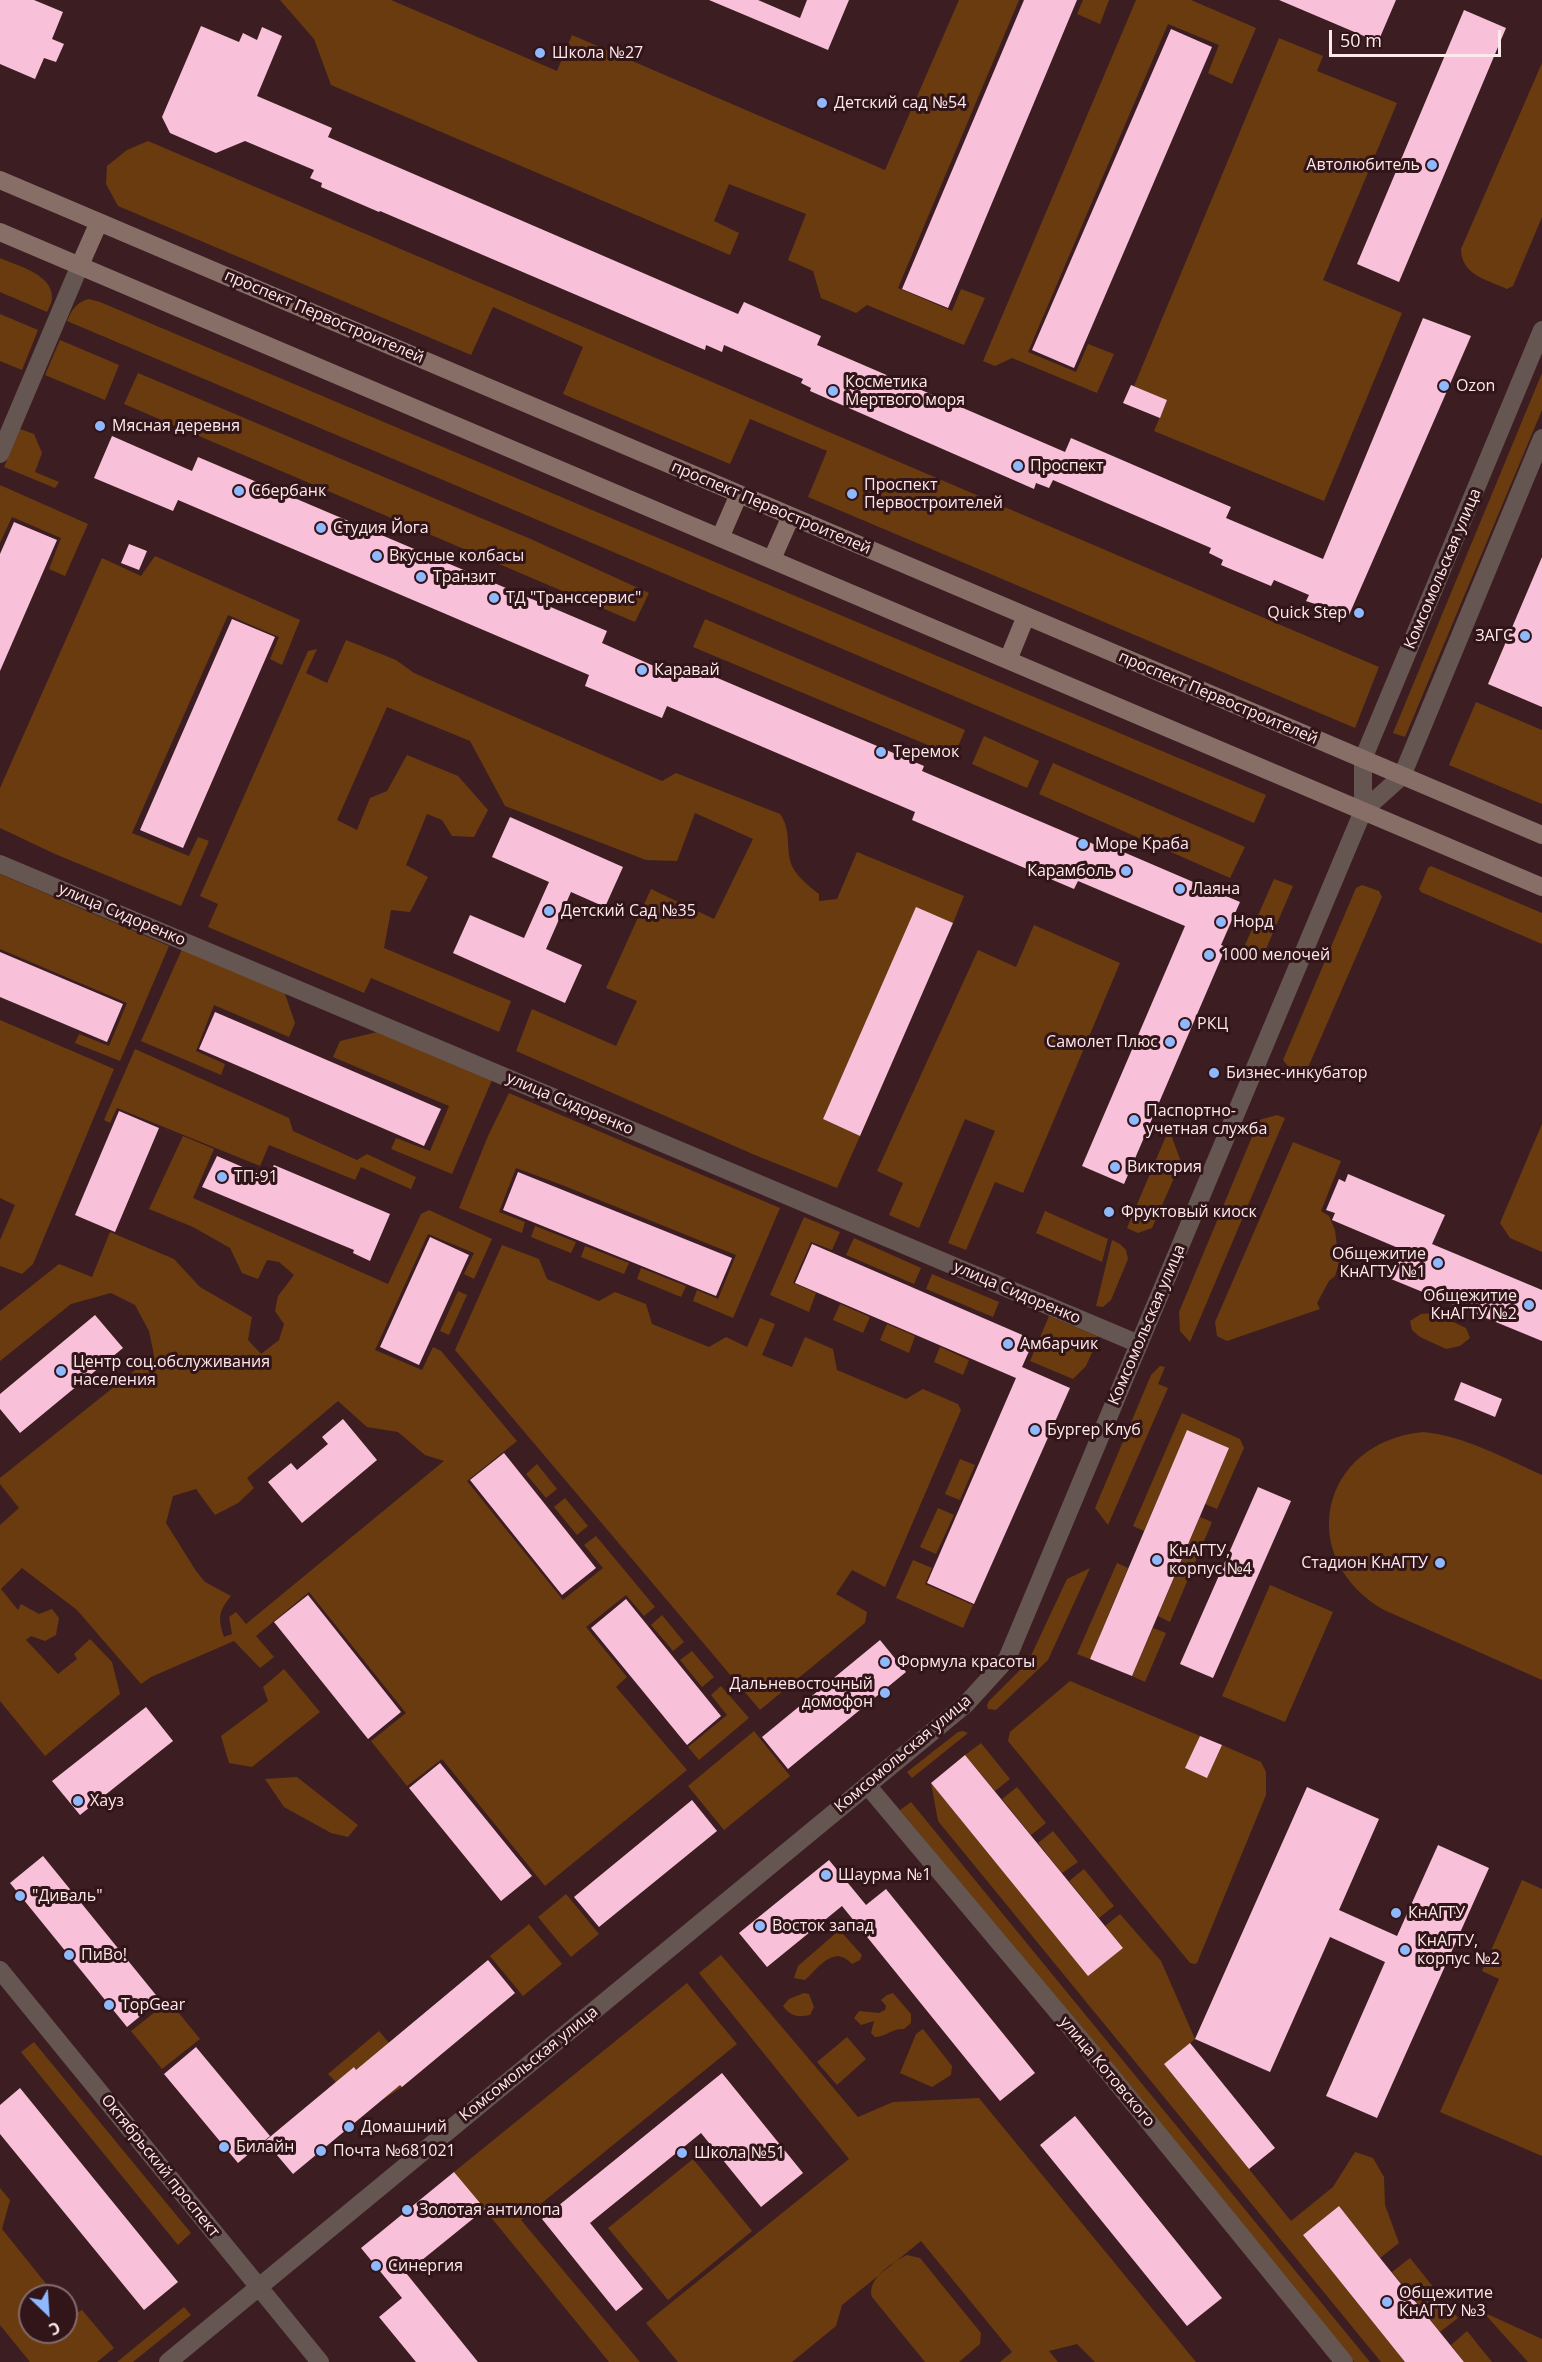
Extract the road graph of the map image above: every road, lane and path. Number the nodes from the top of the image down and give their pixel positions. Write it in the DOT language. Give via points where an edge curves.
graph roads {
  1 [pos="0,180"];
  2 [pos="99,222"];
  3 [pos="0,232"];
  4 [pos="80,265"];
  5 [pos="1542,330"];
  6 [pos="1542,438"];
  7 [pos="0,454"];
  8 [pos="739,494"];
  9 [pos="791,516"];
  10 [pos="720,538"];
  11 [pos="772,559"];
  12 [pos="1026,616"];
  13 [pos="1008,660"];
  14 [pos="1363,759"];
  15 [pos="1402,776"];
  16 [pos="1363,811"];
  17 [pos="1542,835"];
  18 [pos="0,864"];
  19 [pos="1542,887"];
  20 [pos="1139,1344"];
  21 [pos="867,1785"];
  22 [pos="0,1970"];
  23 [pos="258,2288"];
  24 [pos="168,2362"];
  25 [pos="320,2362"];
  26 [pos="1344,2362"];
  1 -- 2 [label="main road, проспект Первостроителей"];
  2 -- 4 [label="main road"];
  2 -- 8 [label="main road, проспект Первостроителей"];
  3 -- 4 [label="main road"];
  4 -- 7 [label="street"];
  4 -- 10 [label="main road"];
  5 -- 14 [label="street, Комсомольская улица"];
  6 -- 15 [label="street, Комсомольская улица"];
  8 -- 9 [label="main road, проспект Первостроителей"];
  8 -- 10 [label="main road"];
  9 -- 11 [label="main road"];
  9 -- 12 [label="main road, проспект Первостроителей"];
  10 -- 11 [label="main road"];
  11 -- 13 [label="main road"];
  12 -- 13 [label="main road"];
  12 -- 14 [label="main road, проспект Первостроителей"];
  13 -- 16 [label="main road"];
  14 -- 15 [label="main road, проспект Первостроителей"];
  14 -- 16 [label="street, Комсомольская улица"];
  15 -- 16 [label="street, Комсомольская улица"];
  15 -- 17 [label="main road, проспект Первостроителей"];
  16 -- 19 [label="main road"];
  16 -- 20 [label="street, Комсомольская улица"];
  18 -- 20 [label="street, улица Сидоренко"];
  20 -- 21 [label="street, Комсомольская улица" via="1007,1659 966,1704"];
  21 -- 23 [label="street, Комсомольская улица"];
  21 -- 26 [label="street, улица Котовского"];
  22 -- 23 [label="street, Октябрьский проспект"];
  23 -- 24 [label="street, Комсомольская улица"];
  23 -- 25 [label="street, Октябрьский проспект"];
}
